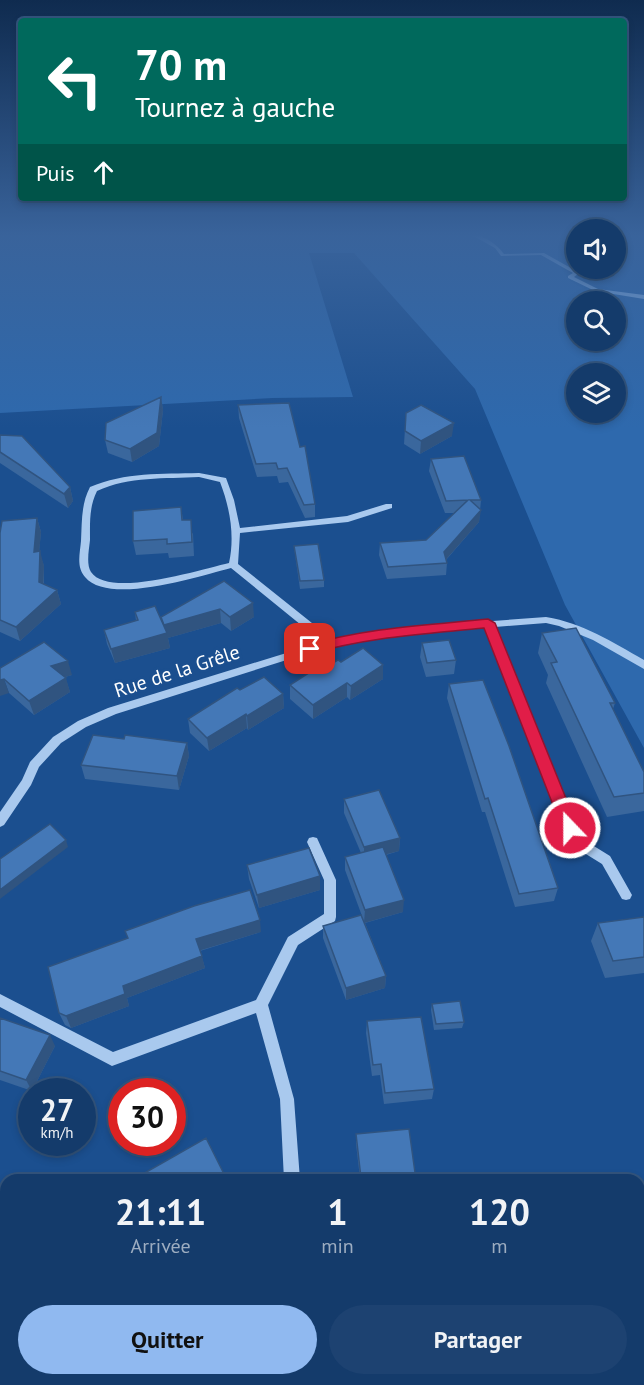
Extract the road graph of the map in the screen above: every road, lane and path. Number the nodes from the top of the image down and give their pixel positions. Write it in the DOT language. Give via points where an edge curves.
graph roads {
  1 [pos="389,506"];
  2 [pos="235,531"];
  3 [pos="233,565"];
  4 [pos="488,623"];
  5 [pos="330,643"];
  6 [pos="644,665"];
  7 [pos="0,822"];
  8 [pos="313,842"];
  9 [pos="626,895"];
  10 [pos="0,1000"];
  11 [pos="261,1005"];
  12 [pos="292,1174"];
  1 -- 2 [label="street" via="348,519"];
  2 -- 3 [label="street" via="238,548"];
  2 -- 3 [label="street" via="228,490 223,480 212,476 120,481 93,489 89,497 84,566 89,577 100,584 133,588"];
  3 -- 5 [label="street"];
  4 -- 5 [label="street, Rue de la Grêle"];
  4 -- 6 [label="street, Rue de la Grêle" via="527,619 562,622"];
  4 -- 9 [label="street" via="570,828 585,848 606,860"];
  5 -- 7 [label="street, Rue de la Grêle" via="189,685 82,724 57,740 34,765"];
  8 -- 11 [label="street" via="330,880 330,917 293,941"];
  10 -- 11 [label="street" via="112,1059"];
  11 -- 12 [label="street" via="287,1099"];
}
